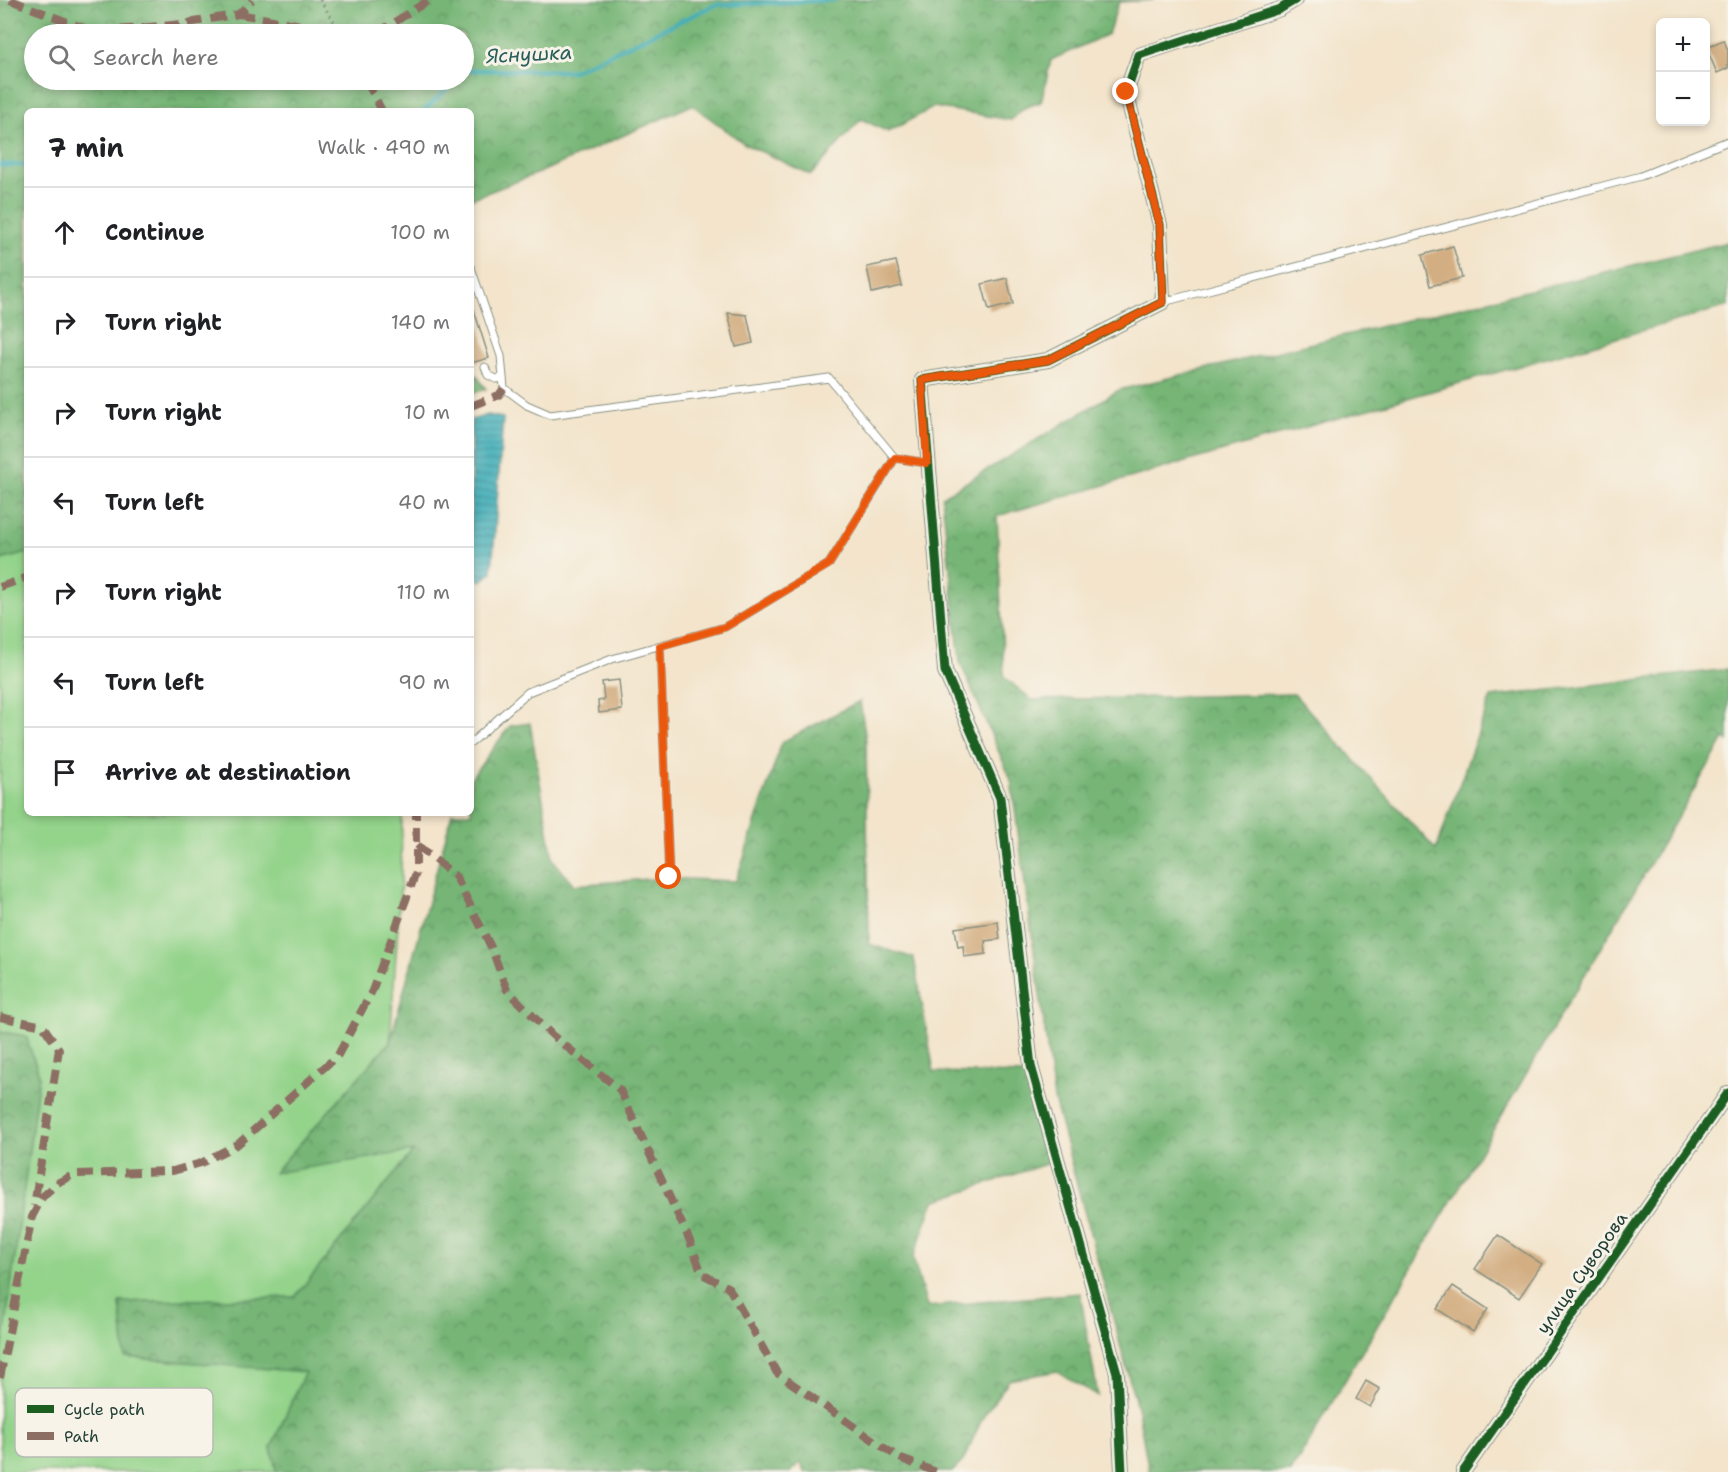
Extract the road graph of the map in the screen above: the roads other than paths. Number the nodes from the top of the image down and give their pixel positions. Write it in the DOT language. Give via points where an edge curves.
graph roads {
  1 [pos="1295,0"];
  2 [pos="1728,141"];
  3 [pos="474,277"];
  4 [pos="1163,302"];
  5 [pos="485,367"];
  6 [pos="503,378"];
  7 [pos="895,458"];
  8 [pos="927,463"];
  9 [pos="660,646"];
  10 [pos="474,740"];
  11 [pos="669,877"];
  12 [pos="1728,1093"];
  13 [pos="1122,1472"];
  14 [pos="1463,1472"];
  1 -- 4 [label="street" via="1280,9 1139,55 1126,92 1160,225"];
  2 -- 4 [label="lane" via="1641,176"];
  3 -- 6 [label="lane" via="501,356"];
  4 -- 8 [label="street" via="1048,360 922,380"];
  5 -- 6 [label="lane" via="488,375"];
  6 -- 7 [label="lane" via="504,388 527,405 550,415 829,378"];
  7 -- 8 [label="lane"];
  7 -- 9 [label="lane" via="829,564 725,627"];
  8 -- 13 [label="street" via="945,671 1000,798 1031,1066 1117,1373"];
  9 -- 10 [label="lane" via="612,659 528,692"];
  9 -- 11 [label="lane"];
  12 -- 14 [label="street, улица Суворова"];
}
